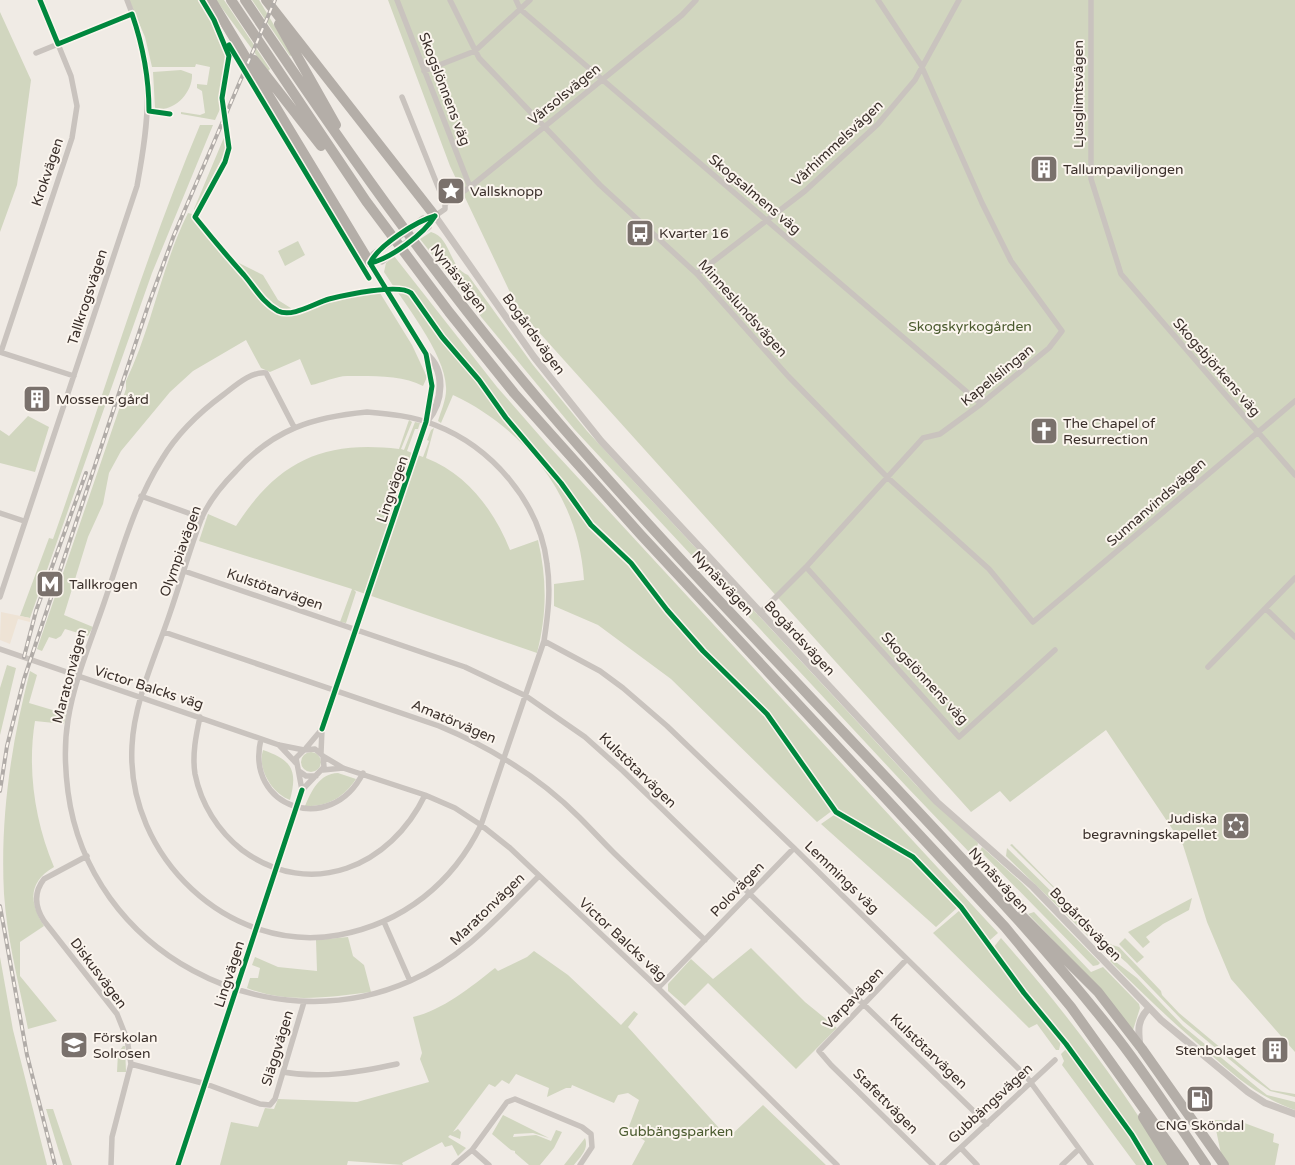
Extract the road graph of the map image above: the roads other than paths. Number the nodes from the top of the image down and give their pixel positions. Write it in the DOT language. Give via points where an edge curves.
graph roads {
  1 [pos="40,0"];
  2 [pos="126,0"];
  3 [pos="211,0"];
  4 [pos="231,0"];
  5 [pos="245,0"];
  6 [pos="266,0"];
  7 [pos="397,0"];
  8 [pos="450,0"];
  9 [pos="516,0"];
  10 [pos="530,0"];
  11 [pos="696,0"];
  12 [pos="878,0"];
  13 [pos="959,0"];
  14 [pos="1091,0"];
  15 [pos="520,9"];
  16 [pos="132,14"];
  17 [pos="227,26"];
  18 [pos="58,44"];
  19 [pos="475,51"];
  20 [pos="36,53"];
  21 [pos="922,65"];
  22 [pos="424,70"];
  23 [pos="602,80"];
  24 [pos="402,97"];
  25 [pos="545,125"];
  26 [pos="470,187"];
  27 [pos="366,201"];
  28 [pos="445,204"];
  29 [pos="391,212"];
  30 [pos="435,216"];
  31 [pos="768,221"];
  32 [pos="372,258"];
  33 [pos="697,274"];
  34 [pos="1121,274"];
  35 [pos="0,352"];
  36 [pos="74,376"];
  37 [pos="1295,401"];
  38 [pos="981,404"];
  39 [pos="426,422"];
  40 [pos="294,427"];
  41 [pos="1257,432"];
  42 [pos="1295,475"];
  43 [pos="887,478"];
  44 [pos="141,496"];
  45 [pos="0,513"];
  46 [pos="202,518"];
  47 [pos="24,521"];
  48 [pos="806,567"];
  49 [pos="184,571"];
  50 [pos="1295,578"];
  51 [pos="0,597"];
  52 [pos="1266,610"];
  53 [pos="760,613"];
  54 [pos="1033,622"];
  55 [pos="356,630"];
  56 [pos="164,632"];
  57 [pos="1295,637"];
  58 [pos="544,640"];
  59 [pos="0,649"];
  60 [pos="1055,650"];
  61 [pos="1208,667"];
  62 [pos="79,676"];
  63 [pos="335,690"];
  64 [pos="526,696"];
  65 [pos="142,698"];
  66 [pos="200,717"];
  67 [pos="322,729"];
  68 [pos="261,739"];
  69 [pos="279,745"];
  70 [pos="305,749"];
  71 [pos="322,755"];
  72 [pos="505,758"];
  73 [pos="296,762"];
  74 [pos="343,768"];
  75 [pos="323,770"];
  76 [pos="299,771"];
  77 [pos="363,773"];
  78 [pos="316,776"];
  79 [pos="302,790"];
  80 [pos="425,795"];
  81 [pos="296,808"];
  82 [pos="481,825"];
  83 [pos="794,848"];
  84 [pos="87,856"];
  85 [pos="276,868"];
  86 [pos="977,874"];
  87 [pos="539,876"];
  88 [pos="749,895"];
  89 [pos="384,922"];
  90 [pos="256,928"];
  91 [pos="705,940"];
  92 [pos="908,959"];
  93 [pos="410,982"];
  94 [pos="658,988"];
  95 [pos="236,990"];
  96 [pos="1082,995"];
  97 [pos="304,1002"];
  98 [pos="864,1005"];
  99 [pos="1149,1008"];
  100 [pos="1099,1046"];
  101 [pos="1140,1046"];
  102 [pos="821,1055"];
  103 [pos="1055,1060"];
  104 [pos="131,1064"];
  105 [pos="397,1064"];
  106 [pos="283,1072"];
  107 [pos="206,1084"];
  108 [pos="1031,1084"];
  109 [pos="1295,1114"];
  110 [pos="986,1124"];
  111 [pos="961,1148"];
  112 [pos="1079,1149"];
  113 [pos="472,1150"];
  114 [pos="111,1165"];
  115 [pos="178,1165"];
  116 [pos="454,1165"];
  117 [pos="489,1165"];
  118 [pos="580,1165"];
  119 [pos="838,1165"];
  120 [pos="934,1165"];
  121 [pos="942,1165"];
  122 [pos="977,1165"];
  123 [pos="1062,1165"];
  124 [pos="1090,1165"];
  125 [pos="1173,1165"];
  126 [pos="1184,1165"];
  127 [pos="1206,1165"];
  128 [pos="1224,1165"];
  1 -- 18 [label="street, Krokvägen"];
  2 -- 16 [label="street, Tallkrogsvägen"];
  3 -- 17 [label="highway"];
  4 -- 27 [label="highway, Nynäsvägen"];
  5 -- 29 [label="highway, Nynäsvägen"];
  6 -- 29 [label="highway" via="328,112"];
  6 -- 30 [label="highway"];
  7 -- 22 [label="street, Skogslönnens väg"];
  8 -- 19 [label="street, Minneslundsvägen"];
  9 -- 15 [label="street, Skogsalmens väg"];
  10 -- 15 [label="street"];
  11 -- 23 [label="street, Vårsolsvägen"];
  12 -- 21 [label="street, Kapellslingan"];
  13 -- 21 [label="street, Vårhimmelsvägen"];
  14 -- 34 [label="street, Ljusglimtsvägen" via="1091,179"];
  15 -- 19 [label="street"];
  15 -- 23 [label="street, Skogsalmens väg"];
  16 -- 18 [label="street"];
  16 -- 36 [label="street, Tallkrogsvägen" via="141,39 149,83 146,138 137,186"];
  17 -- 27 [label="highway"];
  17 -- 32 [label="highway"];
  18 -- 20 [label="street"];
  18 -- 35 [label="street, Krokvägen" via="71,76 77,106 72,138"];
  19 -- 22 [label="street"];
  19 -- 25 [label="street, Minneslundsvägen"];
  21 -- 31 [label="street, Vårhimmelsvägen" via="915,80 878,124 823,176"];
  21 -- 38 [label="street, Kapellslingan" via="982,203 1012,261 1062,330 1049,348"];
  22 -- 26 [label="street, Skogslönnens väg"];
  23 -- 25 [label="street, Vårsolsvägen"];
  23 -- 31 [label="street, Skogsalmens väg"];
  24 -- 28 [label="street"];
  25 -- 26 [label="street, Vårsolsvägen"];
  25 -- 33 [label="street, Minneslundsvägen" via="642,225"];
  26 -- 28 [label="street, Vårsolsvägen"];
  27 -- 100 [label="highway, Nynäsvägen" via="450,312 570,457 1005,927"];
  28 -- 30 [label="street"];
  29 -- 86 [label="highway, Nynäsvägen" via="497,350 577,444"];
  30 -- 32 [label="street, bridge" via="423,219"];
  30 -- 32 [label="street, bridge" via="428,227 382,261"];
  30 -- 53 [label="street, Bogårdsvägen" via="534,357 601,441"];
  31 -- 33 [label="street, Vårhimmelsvägen"];
  31 -- 38 [label="street, Skogsalmens väg"];
  32 -- 39 [label="street, Lingvägen" via="426,354 432,386"];
  33 -- 43 [label="street, Minneslundsvägen" via="788,376"];
  34 -- 41 [label="street, Skogsbjörkens väg"];
  35 -- 36 [label="street"];
  36 -- 47 [label="street, Tallkrogsvägen"];
  37 -- 41 [label="street, Sunnanvindsvägen"];
  38 -- 43 [label="street, Kapellslingan" via="940,434 922,438"];
  39 -- 40 [label="street, Olympiavägen" via="395,414 367,412 332,416"];
  39 -- 55 [label="street, Lingvägen"];
  39 -- 58 [label="street, Olympiavägen" via="459,436 482,452 522,494 538,528 547,563 550,603"];
  40 -- 44 [label="street, Maratonvägen" via="266,373 258,372 237,384 188,426 163,456"];
  40 -- 46 [label="street, Olympiavägen" via="251,454 222,485"];
  41 -- 42 [label="street, Skogsbjörkens väg"];
  41 -- 54 [label="street, Sunnanvindsvägen"];
  43 -- 48 [label="street, Kapellslingan"];
  43 -- 54 [label="street, Minneslundsvägen" via="989,569"];
  44 -- 46 [label="street"];
  44 -- 62 [label="street, Maratonvägen"];
  45 -- 47 [label="street"];
  46 -- 49 [label="street, Olympiavägen"];
  47 -- 51 [label="street, Tallkrogsvägen"];
  48 -- 53 [label="street, Kapellslingan"];
  48 -- 60 [label="street, Skogslönnens väg" via="959,736"];
  49 -- 55 [label="street, Kulstötarvägen"];
  49 -- 56 [label="street, Olympiavägen"];
  50 -- 52 [label="street"];
  52 -- 57 [label="street"];
  52 -- 61 [label="street"];
  53 -- 99 [label="street, Bogårdsvägen" via="937,802 1033,888"];
  55 -- 63 [label="street, Lingvägen"];
  55 -- 64 [label="street, Kulstötarvägen" via="465,667"];
  56 -- 63 [label="street, Amatörvägen"];
  56 -- 65 [label="street, Olympiavägen"];
  58 -- 64 [label="street, Olympiavägen"];
  58 -- 83 [label="street, Lemmings väg" via="584,661 623,688"];
  59 -- 62 [label="street, Victor Balcks väg"];
  62 -- 65 [label="street, Victor Balcks väg"];
  62 -- 84 [label="street, Maratonvägen" via="68,719 65,768 74,821"];
  63 -- 67 [label="street, Lingvägen"];
  63 -- 72 [label="street, Amatörvägen" via="440,726"];
  64 -- 72 [label="street, Olympiavägen"];
  64 -- 88 [label="street, Kulstötarvägen" via="585,737"];
  65 -- 66 [label="street, Victor Balcks väg"];
  65 -- 90 [label="street, Olympiavägen" via="132,745 133,777 147,831 162,857 194,892 230,917"];
  66 -- 68 [label="street, Victor Balcks väg"];
  66 -- 85 [label="street" via="194,753 195,774 210,815 222,833 237,846"];
  67 -- 70 [label="street, Lingvägen"];
  67 -- 71 [label="street, Lingvägen"];
  68 -- 69 [label="street, Victor Balcks väg"];
  68 -- 81 [label="street" via="260,770 270,790"];
  69 -- 70 [label="street, Victor Balcks väg"];
  69 -- 73 [label="street, Victor Balcks väg"];
  70 -- 71 [label="street" via="315,749"];
  70 -- 73 [label="street" via="298,754"];
  71 -- 74 [label="street, Victor Balcks väg"];
  71 -- 75 [label="street"];
  72 -- 82 [label="street, Olympiavägen"];
  72 -- 91 [label="street, Amatörvägen" via="578,816"];
  73 -- 76 [label="street"];
  74 -- 75 [label="street, Victor Balcks väg"];
  74 -- 77 [label="street, Victor Balcks väg"];
  75 -- 78 [label="street"];
  76 -- 78 [label="street" via="306,776"];
  76 -- 79 [label="street, Lingvägen"];
  77 -- 80 [label="street, Victor Balcks väg"];
  77 -- 81 [label="street" via="353,790 335,804 313,809"];
  78 -- 79 [label="street, Lingvägen"];
  79 -- 81 [label="street, Lingvägen"];
  80 -- 82 [label="street, Victor Balcks väg" via="455,808"];
  80 -- 85 [label="street" via="397,838 362,862 329,873 297,873"];
  81 -- 85 [label="street, Lingvägen"];
  82 -- 87 [label="street, Victor Balcks väg"];
  82 -- 89 [label="street, Olympiavägen" via="446,878 418,903"];
  83 -- 88 [label="street, Polovägen"];
  83 -- 92 [label="street, Lemmings väg"];
  84 -- 95 [label="street, Maratonvägen" via="116,904 156,947 199,975"];
  84 -- 104 [label="street, Diskusvägen" via="44,879 39,886 36,906 44,921 117,1014 128,1039"];
  85 -- 90 [label="street, Lingvägen"];
  86 -- 96 [label="highway, Nynäsvägen"];
  86 -- 101 [label="highway" via="1098,992"];
  87 -- 93 [label="street, Maratonvägen" via="456,957"];
  87 -- 94 [label="street, Victor Balcks väg"];
  88 -- 91 [label="street, Polovägen"];
  88 -- 98 [label="street, Kulstötarvägen"];
  89 -- 90 [label="street, Olympiavägen" via="319,939"];
  89 -- 93 [label="street"];
  90 -- 95 [label="street, Lingvägen"];
  91 -- 94 [label="street, Polovägen"];
  92 -- 98 [label="street, Varpavägen"];
  92 -- 108 [label="street, Lemmings väg"];
  93 -- 97 [label="street, Maratonvägen" via="378,993"];
  94 -- 119 [label="street, Victor Balcks väg"];
  95 -- 97 [label="street, Maratonvägen"];
  95 -- 107 [label="street, Lingvägen"];
  96 -- 101 [label="highway"];
  96 -- 127 [label="highway, Nynäsvägen" via="1125,1049"];
  97 -- 106 [label="street, Släggvägen"];
  98 -- 102 [label="street, Varpavägen" via="820,1051"];
  98 -- 110 [label="street, Kulstötarvägen"];
  99 -- 101 [label="street" via="1141,1016 1138,1027"];
  99 -- 109 [label="street, Bogårdsvägen" via="1248,1092 1265,1103"];
  100 -- 125 [label="highway"];
  100 -- 126 [label="highway, Nynäsvägen"];
  101 -- 128 [label="highway"];
  102 -- 120 [label="street, Stafettvägen"];
  103 -- 108 [label="street, Gubbängsvägen"];
  104 -- 107 [label="street, Släggvägen"];
  104 -- 114 [label="street, Diskusvägen" via="112,1137"];
  105 -- 106 [label="street" via="339,1075 305,1076"];
  106 -- 107 [label="street, Släggvägen" via="270,1105"];
  107 -- 115 [label="street, Lingvägen"];
  108 -- 110 [label="street, Gubbängsvägen"];
  108 -- 112 [label="street, Lemmings väg"];
  110 -- 111 [label="street, Gubbängsvägen"];
  111 -- 121 [label="street, Gubbängsvägen"];
  111 -- 122 [label="street"];
  112 -- 123 [label="street"];
  112 -- 124 [label="street, Lemmings väg"];
  113 -- 116 [label="street"];
  113 -- 117 [label="street"];
  113 -- 118 [label="street" via="507,1102 515,1099 586,1130 593,1138 591,1150"];
}
